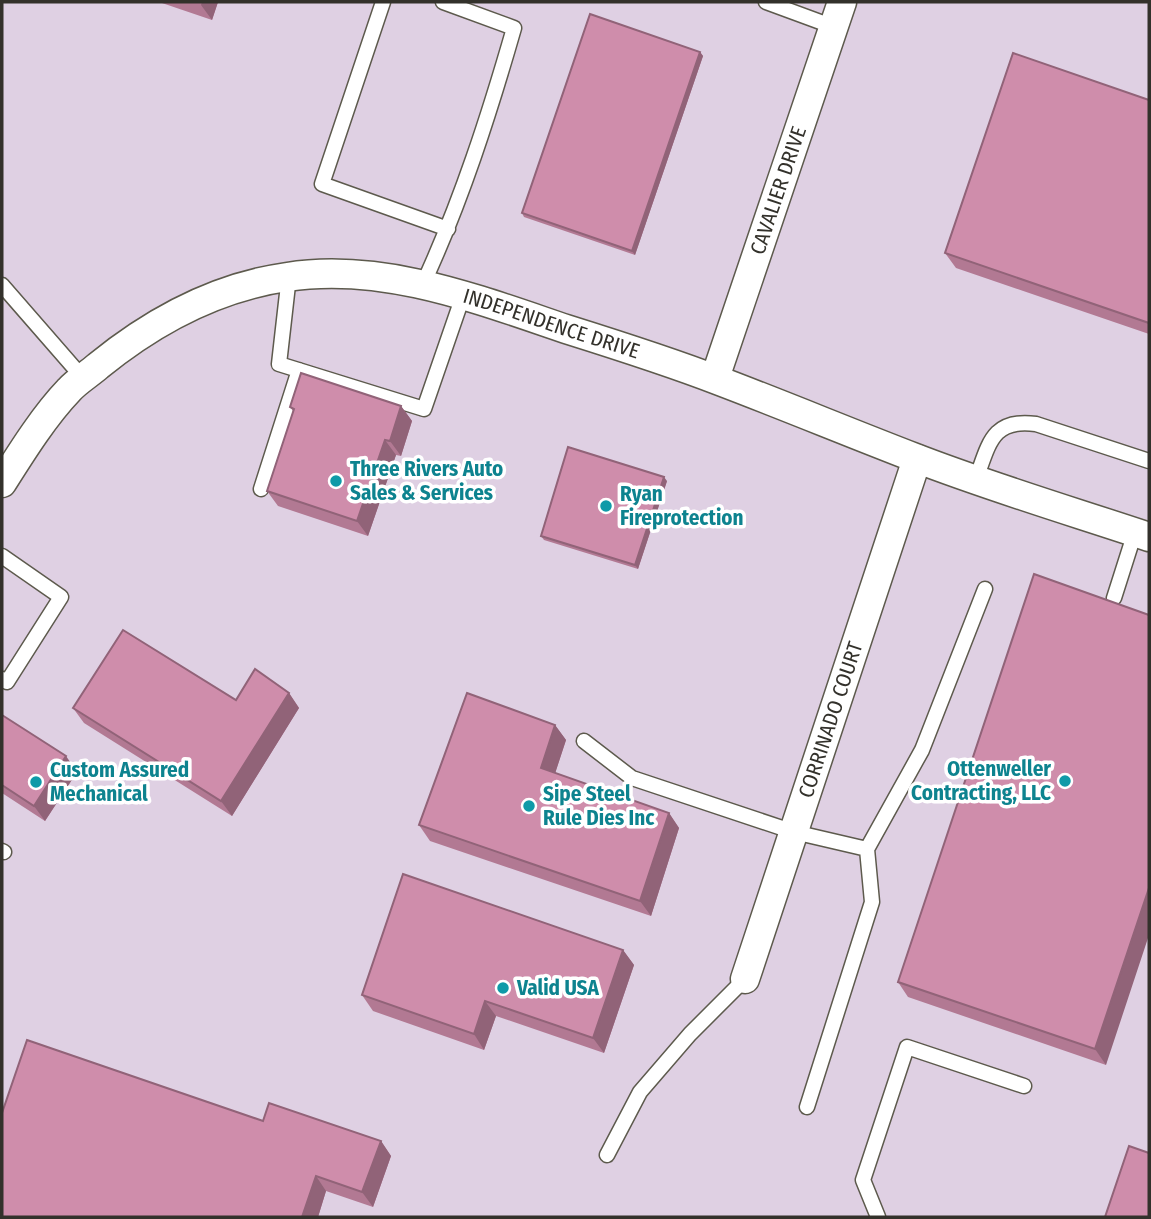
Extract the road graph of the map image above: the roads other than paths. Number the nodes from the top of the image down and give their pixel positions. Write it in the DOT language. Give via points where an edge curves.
graph roads {
  1 [pos="383,2"];
  2 [pos="443,2"];
  3 [pos="766,2"];
  4 [pos="838,14"];
  5 [pos="448,229"];
  6 [pos="289,276"];
  7 [pos="423,284"];
  8 [pos="2,285"];
  9 [pos="463,296"];
  10 [pos="299,370"];
  11 [pos="83,378"];
  12 [pos="715,378"];
  13 [pos="917,459"];
  14 [pos="1149,461"];
  15 [pos="976,479"];
  16 [pos="2,483"];
  17 [pos="261,489"];
  18 [pos="1142,535"];
  19 [pos="2,556"];
  20 [pos="985,589"];
  21 [pos="1114,598"];
  22 [pos="2,679"];
  23 [pos="584,741"];
  24 [pos="794,832"];
  25 [pos="867,849"];
  26 [pos="745,979"];
  27 [pos="1024,1086"];
  28 [pos="807,1107"];
  29 [pos="607,1156"];
  30 [pos="878,1217"];
  1 -- 5 [label="lane" via="322,184"];
  2 -- 5 [label="lane" via="514,28"];
  3 -- 4 [label="lane"];
  4 -- 12 [label="street, CAVALIER DRIVE"];
  5 -- 7 [label="lane"];
  6 -- 7 [label="street, INDEPENDENCE DRIVE" via="363,274"];
  6 -- 10 [label="lane" via="279,364"];
  6 -- 11 [label="street, INDEPENDENCE DRIVE" via="242,286 189,307 118,349"];
  7 -- 9 [label="street, INDEPENDENCE DRIVE"];
  8 -- 11 [label="lane"];
  9 -- 10 [label="lane" via="424,409"];
  9 -- 12 [label="street, INDEPENDENCE DRIVE"];
  10 -- 17 [label="lane"];
  11 -- 16 [label="street, INDEPENDENCE DRIVE" via="69,390"];
  12 -- 13 [label="street, INDEPENDENCE DRIVE"];
  13 -- 15 [label="street, INDEPENDENCE DRIVE"];
  13 -- 24 [label="street, CORRINADO COURT"];
  14 -- 15 [label="lane" via="1036,424 1009,424 990,442"];
  15 -- 18 [label="street, INDEPENDENCE DRIVE"];
  18 -- 21 [label="lane"];
  19 -- 22 [label="lane" via="61,597 7,682"];
  20 -- 25 [label="lane" via="922,750"];
  23 -- 24 [label="lane" via="632,778"];
  24 -- 25 [label="lane"];
  24 -- 26 [label="street, CORRINADO COURT"];
  25 -- 28 [label="lane" via="872,902"];
  26 -- 29 [label="lane" via="640,1092"];
  27 -- 30 [label="lane" via="907,1047 863,1180"];
}
